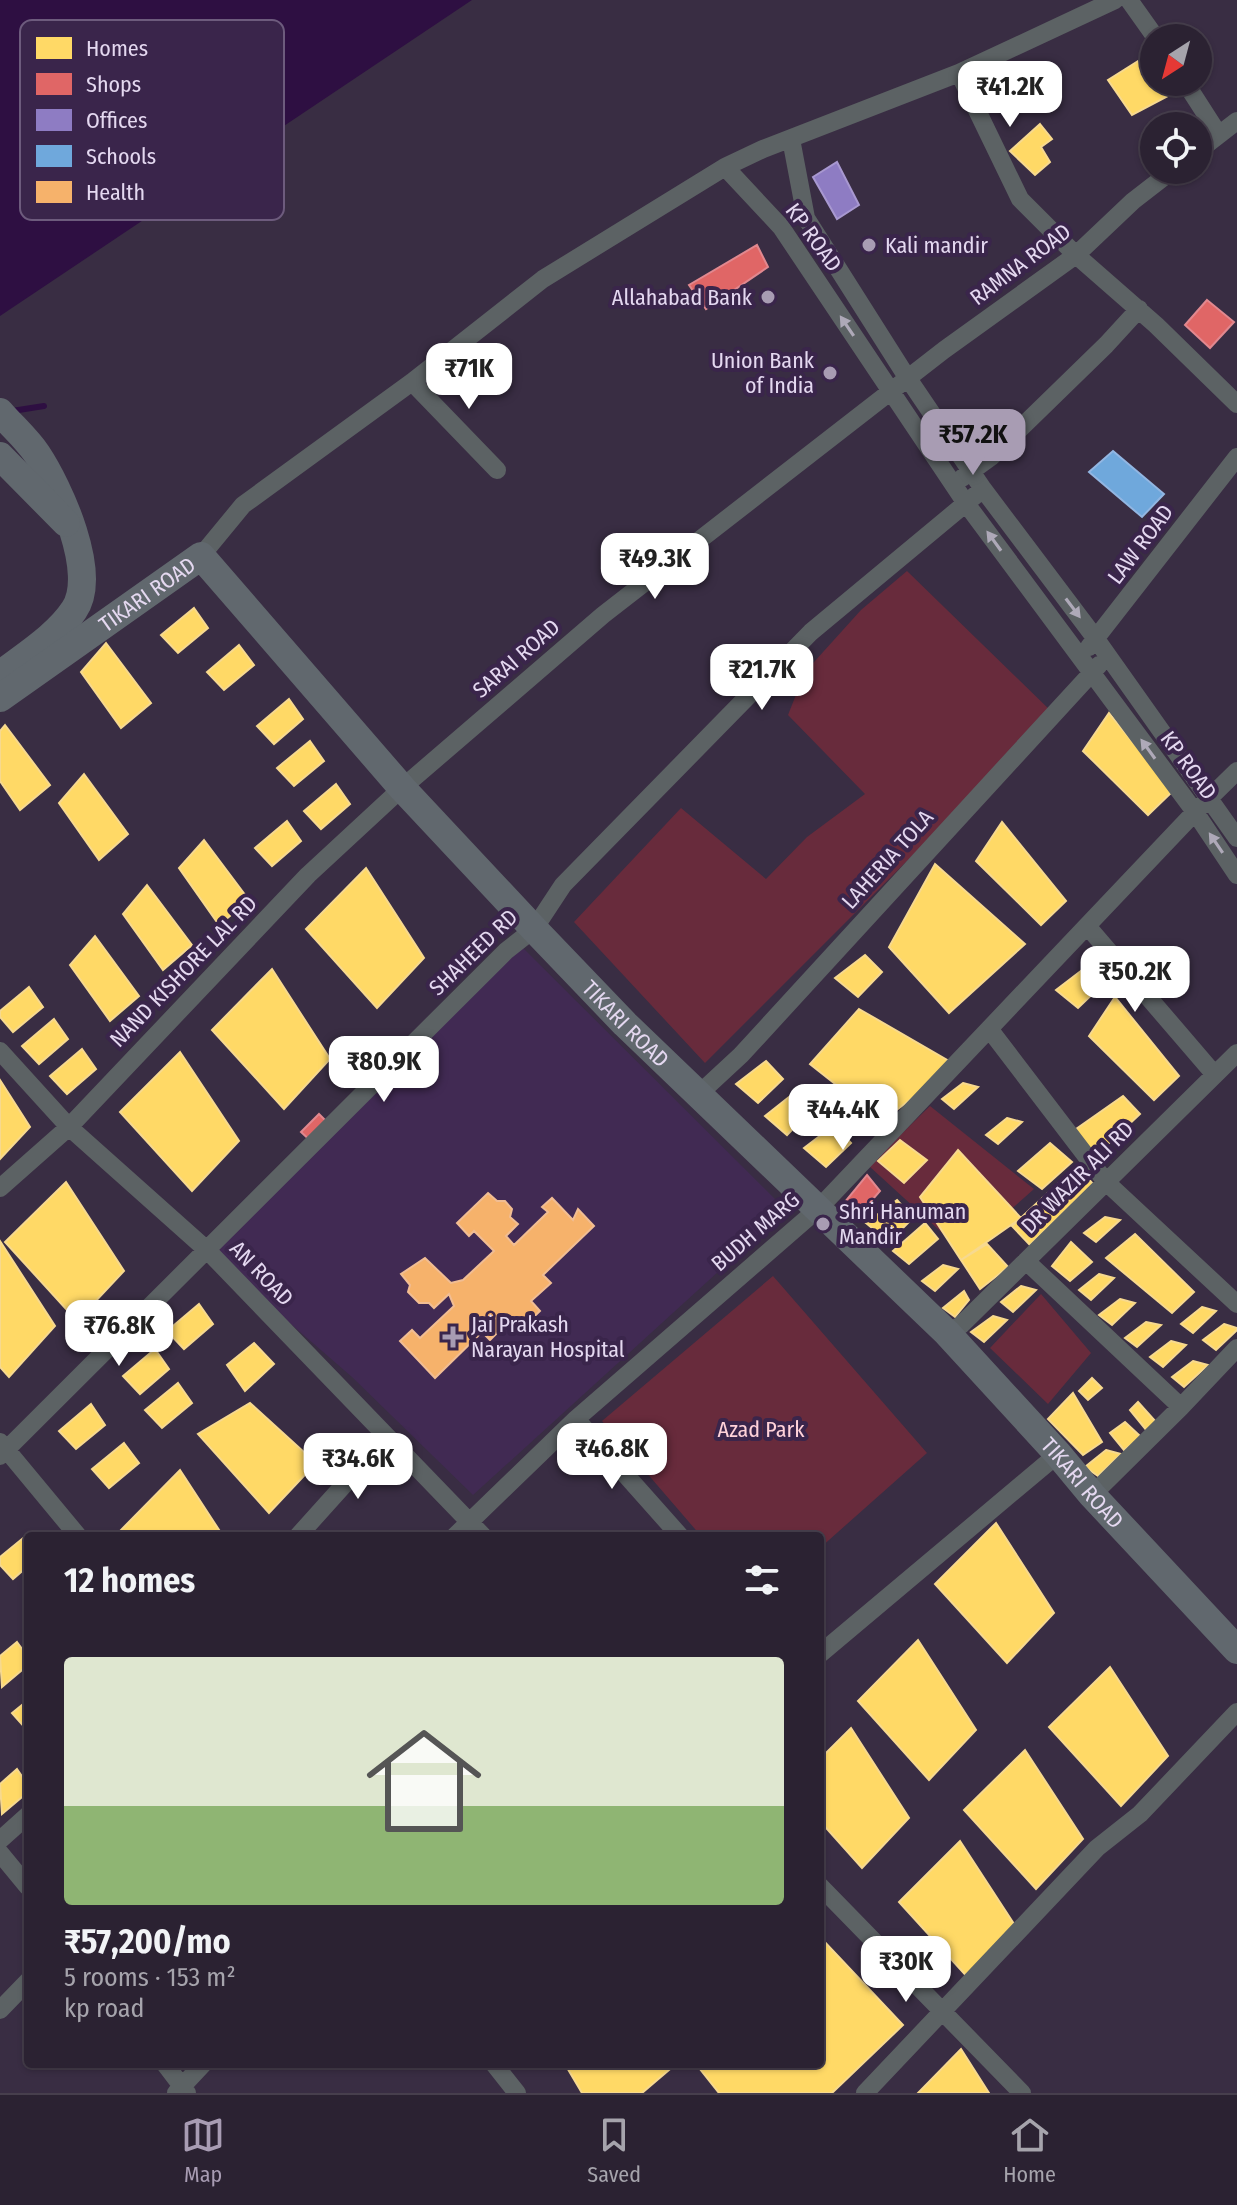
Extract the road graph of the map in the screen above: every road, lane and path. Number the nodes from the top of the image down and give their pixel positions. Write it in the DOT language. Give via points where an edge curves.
graph roads {
  1 [pos="1115,0"];
  2 [pos="1129,0"];
  3 [pos="1146,24"];
  4 [pos="959,73"];
  5 [pos="1194,96"];
  6 [pos="1237,121"];
  7 [pos="1219,135"];
  8 [pos="791,139"];
  9 [pos="1212,140"];
  10 [pos="725,167"];
  11 [pos="1155,184"];
  12 [pos="1076,255"];
  13 [pos="1139,309"];
  14 [pos="908,380"];
  15 [pos="412,382"];
  16 [pos="891,392"];
  17 [pos="1237,404"];
  18 [pos="0,412"];
  19 [pos="1237,457"];
  20 [pos="7,463"];
  21 [pos="497,470"];
  22 [pos="971,472"];
  23 [pos="953,484"];
  24 [pos="983,489"];
  25 [pos="965,502"];
  26 [pos="70,527"];
  27 [pos="201,556"];
  28 [pos="1096,639"];
  29 [pos="1109,657"];
  30 [pos="1085,665"];
  31 [pos="0,675"];
  32 [pos="0,698"];
  33 [pos="1237,771"];
  34 [pos="402,788"];
  35 [pos="1210,798"];
  36 [pos="1195,812"];
  37 [pos="1237,838"];
  38 [pos="1237,875"];
  39 [pos="1088,927"];
  40 [pos="534,929"];
  41 [pos="990,1030"];
  42 [pos="0,1051"];
  43 [pos="1237,1053"];
  44 [pos="1215,1075"];
  45 [pos="700,1093"];
  46 [pos="69,1127"];
  47 [pos="1106,1182"];
  48 [pos="0,1188"];
  49 [pos="819,1208"];
  50 [pos="208,1251"];
  51 [pos="1026,1261"];
  52 [pos="1237,1304"];
  53 [pos="947,1333"];
  54 [pos="1237,1348"];
  55 [pos="1181,1407"];
  56 [pos="576,1419"];
  57 [pos="387,1437"];
  58 [pos="2,1449"];
  59 [pos="1058,1454"];
  60 [pos="1092,1495"];
  61 [pos="469,1521"];
  62 [pos="75,1532"];
  63 [pos="302,1532"];
  64 [pos="459,1532"];
  65 [pos="479,1532"];
  66 [pos="676,1532"];
  67 [pos="1237,1650"];
  68 [pos="824,1651"];
  69 [pos="1237,1712"];
  70 [pos="24,1819"];
  71 [pos="0,1840"];
  72 [pos="2,1860"];
  73 [pos="24,1883"];
  74 [pos="824,1890"];
  75 [pos="24,1985"];
  76 [pos="0,2010"];
  77 [pos="943,2011"];
  78 [pos="168,2068"];
  79 [pos="200,2068"];
  80 [pos="497,2068"];
  81 [pos="182,2091"];
  82 [pos="517,2093"];
  83 [pos="865,2093"];
  84 [pos="1022,2093"];
  1 -- 4 [label="street"];
  2 -- 3 [label="street"];
  4 -- 8 [label="street"];
  4 -- 12 [label="street" via="1020,199"];
  5 -- 7 [label="street"];
  6 -- 7 [label="street"];
  7 -- 9 [label="street"];
  8 -- 10 [label="street"];
  8 -- 14 [label="street, KP ROAD" via="806,218"];
  10 -- 15 [label="street" via="543,279"];
  16 -- 10 [label="street, KP ROAD, one-way" via="781,227"];
  11 -- 12 [label="street, RAMNA ROAD"];
  12 -- 13 [label="street"];
  12 -- 14 [label="street, RAMNA ROAD"];
  13 -- 17 [label="street"];
  13 -- 22 [label="street"];
  14 -- 16 [label="street, RAMNA ROAD"];
  14 -- 22 [label="street, KP ROAD"];
  15 -- 21 [label="street"];
  15 -- 27 [label="street" via="243,505"];
  16 -- 23 [label="street, KP ROAD"];
  16 -- 34 [label="street, SARAI ROAD" via="603,615"];
  18 -- 26 [label="highway" via="36,453"];
  19 -- 28 [label="street, LAW ROAD"];
  20 -- 26 [label="highway"];
  22 -- 23 [label="street"];
  22 -- 24 [label="street, KP ROAD"];
  23 -- 25 [label="street, KP ROAD"];
  24 -- 25 [label="street, SHAHEED RD"];
  24 -- 28 [label="street, KP ROAD, one-way"];
  30 -- 25 [label="street, KP ROAD, one-way"];
  25 -- 40 [label="street, SHAHEED RD" via="811,632 563,885"];
  26 -- 31 [label="highway" via="83,573 80,600 67,619"];
  27 -- 32 [label="highway, TIKARI ROAD"];
  27 -- 34 [label="highway, TIKARI ROAD"];
  28 -- 29 [label="street, KP ROAD"];
  28 -- 30 [label="street, LAW ROAD"];
  29 -- 30 [label="street, LAHERIA TOLA"];
  29 -- 35 [label="street, KP ROAD"];
  36 -- 30 [label="street, KP ROAD, one-way"];
  30 -- 45 [label="street, LAHERIA TOLA" via="752,1043"];
  33 -- 35 [label="street, BUDH MARG"];
  34 -- 40 [label="highway, TIKARI ROAD"];
  34 -- 46 [label="street, NAND KISHORE LAL RD" via="308,875"];
  35 -- 36 [label="street, BUDH MARG"];
  35 -- 37 [label="street, KP ROAD"];
  38 -- 36 [label="street, KP ROAD, one-way"];
  36 -- 39 [label="street, BUDH MARG"];
  39 -- 41 [label="street, BUDH MARG"];
  39 -- 44 [label="street"];
  40 -- 45 [label="highway, TIKARI ROAD"];
  40 -- 50 [label="street, SHAHEED RD" via="506,951"];
  41 -- 47 [label="street"];
  41 -- 49 [label="street, BUDH MARG"];
  42 -- 46 [label="street, AN ROAD"];
  43 -- 44 [label="street, DR WAZIR ALI RD"];
  44 -- 47 [label="street, DR WAZIR ALI RD"];
  45 -- 49 [label="highway, TIKARI ROAD"];
  46 -- 48 [label="street, NAND KISHORE LAL RD"];
  46 -- 50 [label="street, AN ROAD"];
  47 -- 51 [label="street, DR WAZIR ALI RD"];
  47 -- 52 [label="street"];
  49 -- 53 [label="highway, TIKARI ROAD"];
  49 -- 56 [label="street, BUDH MARG"];
  50 -- 57 [label="street, AN ROAD"];
  50 -- 58 [label="street, SHAHEED RD"];
  51 -- 53 [label="street, DR WAZIR ALI RD"];
  51 -- 55 [label="street"];
  53 -- 59 [label="highway, TIKARI ROAD"];
  54 -- 55 [label="street"];
  55 -- 60 [label="street"];
  56 -- 61 [label="street, BUDH MARG"];
  56 -- 66 [label="street"];
  57 -- 61 [label="street, AN ROAD"];
  57 -- 63 [label="street"];
  58 -- 62 [label="street"];
  59 -- 60 [label="highway, TIKARI ROAD"];
  59 -- 68 [label="street"];
  60 -- 67 [label="highway, TIKARI ROAD"];
  61 -- 64 [label="street, BUDH MARG"];
  61 -- 65 [label="street, AN ROAD"];
  69 -- 77 [label="street" via="1140,1814 1097,1848"];
  70 -- 71 [label="street"];
  72 -- 73 [label="street"];
  74 -- 77 [label="street"];
  75 -- 76 [label="street"];
  77 -- 83 [label="street"];
  77 -- 84 [label="street"];
  78 -- 81 [label="street"];
  79 -- 81 [label="street"];
  80 -- 82 [label="street"];
}
